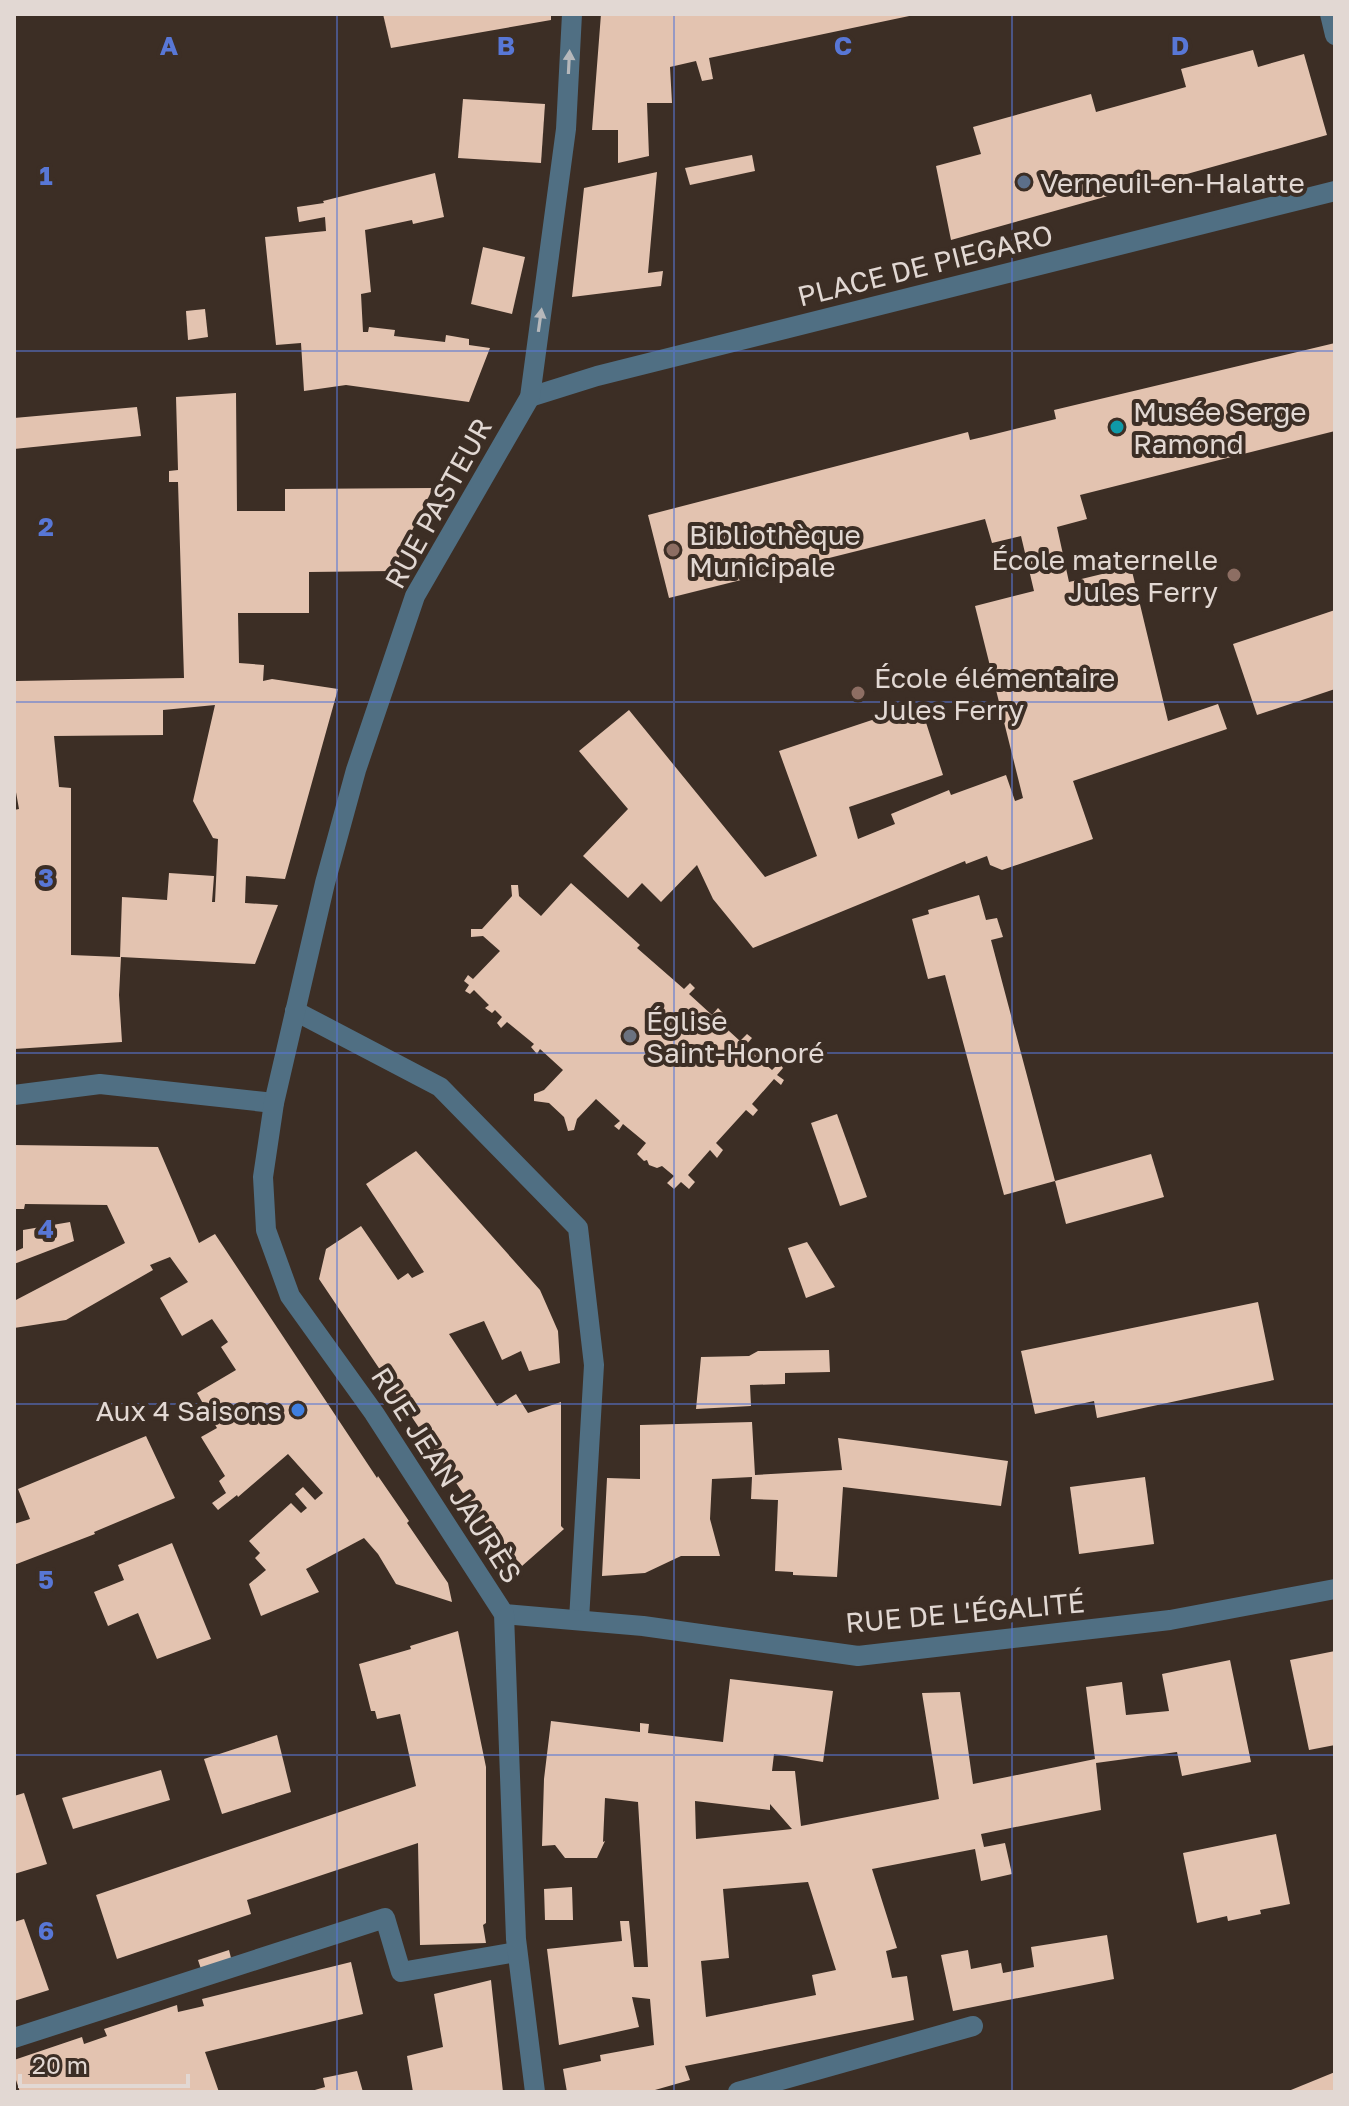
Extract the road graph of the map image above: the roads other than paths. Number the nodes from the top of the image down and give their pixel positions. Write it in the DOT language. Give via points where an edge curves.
graph roads {
  1 [pos="572,14"];
  2 [pos="1330,14"];
  3 [pos="1335,35"];
  4 [pos="1335,191"];
  5 [pos="530,397"];
  6 [pos="295,1011"];
  7 [pos="14,1095"];
  8 [pos="274,1103"];
  9 [pos="1335,1589"];
  10 [pos="504,1614"];
  11 [pos="579,1620"];
  12 [pos="517,1952"];
  13 [pos="973,2026"];
  14 [pos="14,2038"];
  15 [pos="814,2083"];
  16 [pos="535,2092"];
  17 [pos="738,2092"];
  5 -- 1 [label="street, RUE PASTEUR, one-way" via="566,129"];
  2 -- 3 [label="street"];
  4 -- 5 [label="street, PLACE DE PIEGARO"];
  5 -- 6 [label="street, RUE PASTEUR" via="415,596 356,770"];
  6 -- 8 [label="street, RUE PASTEUR"];
  6 -- 11 [label="street" via="440,1087 578,1228 594,1365"];
  7 -- 8 [label="street" via="100,1084"];
  8 -- 10 [label="street, RUE JEAN JAURÈS" via="263,1177 266,1230 290,1296 374,1413"];
  9 -- 11 [label="street, RUE DE L'ÉGALITÉ" via="1170,1620 858,1656"];
  10 -- 11 [label="street, RUE DE L'ÉGALITÉ"];
  10 -- 12 [label="street, RUE JEAN JAURÈS"];
  12 -- 14 [label="street" via="401,1972 385,1918"];
  12 -- 16 [label="street, RUE JEAN JAURÈS"];
  13 -- 15 [label="street"];
  15 -- 17 [label="street"];
}
